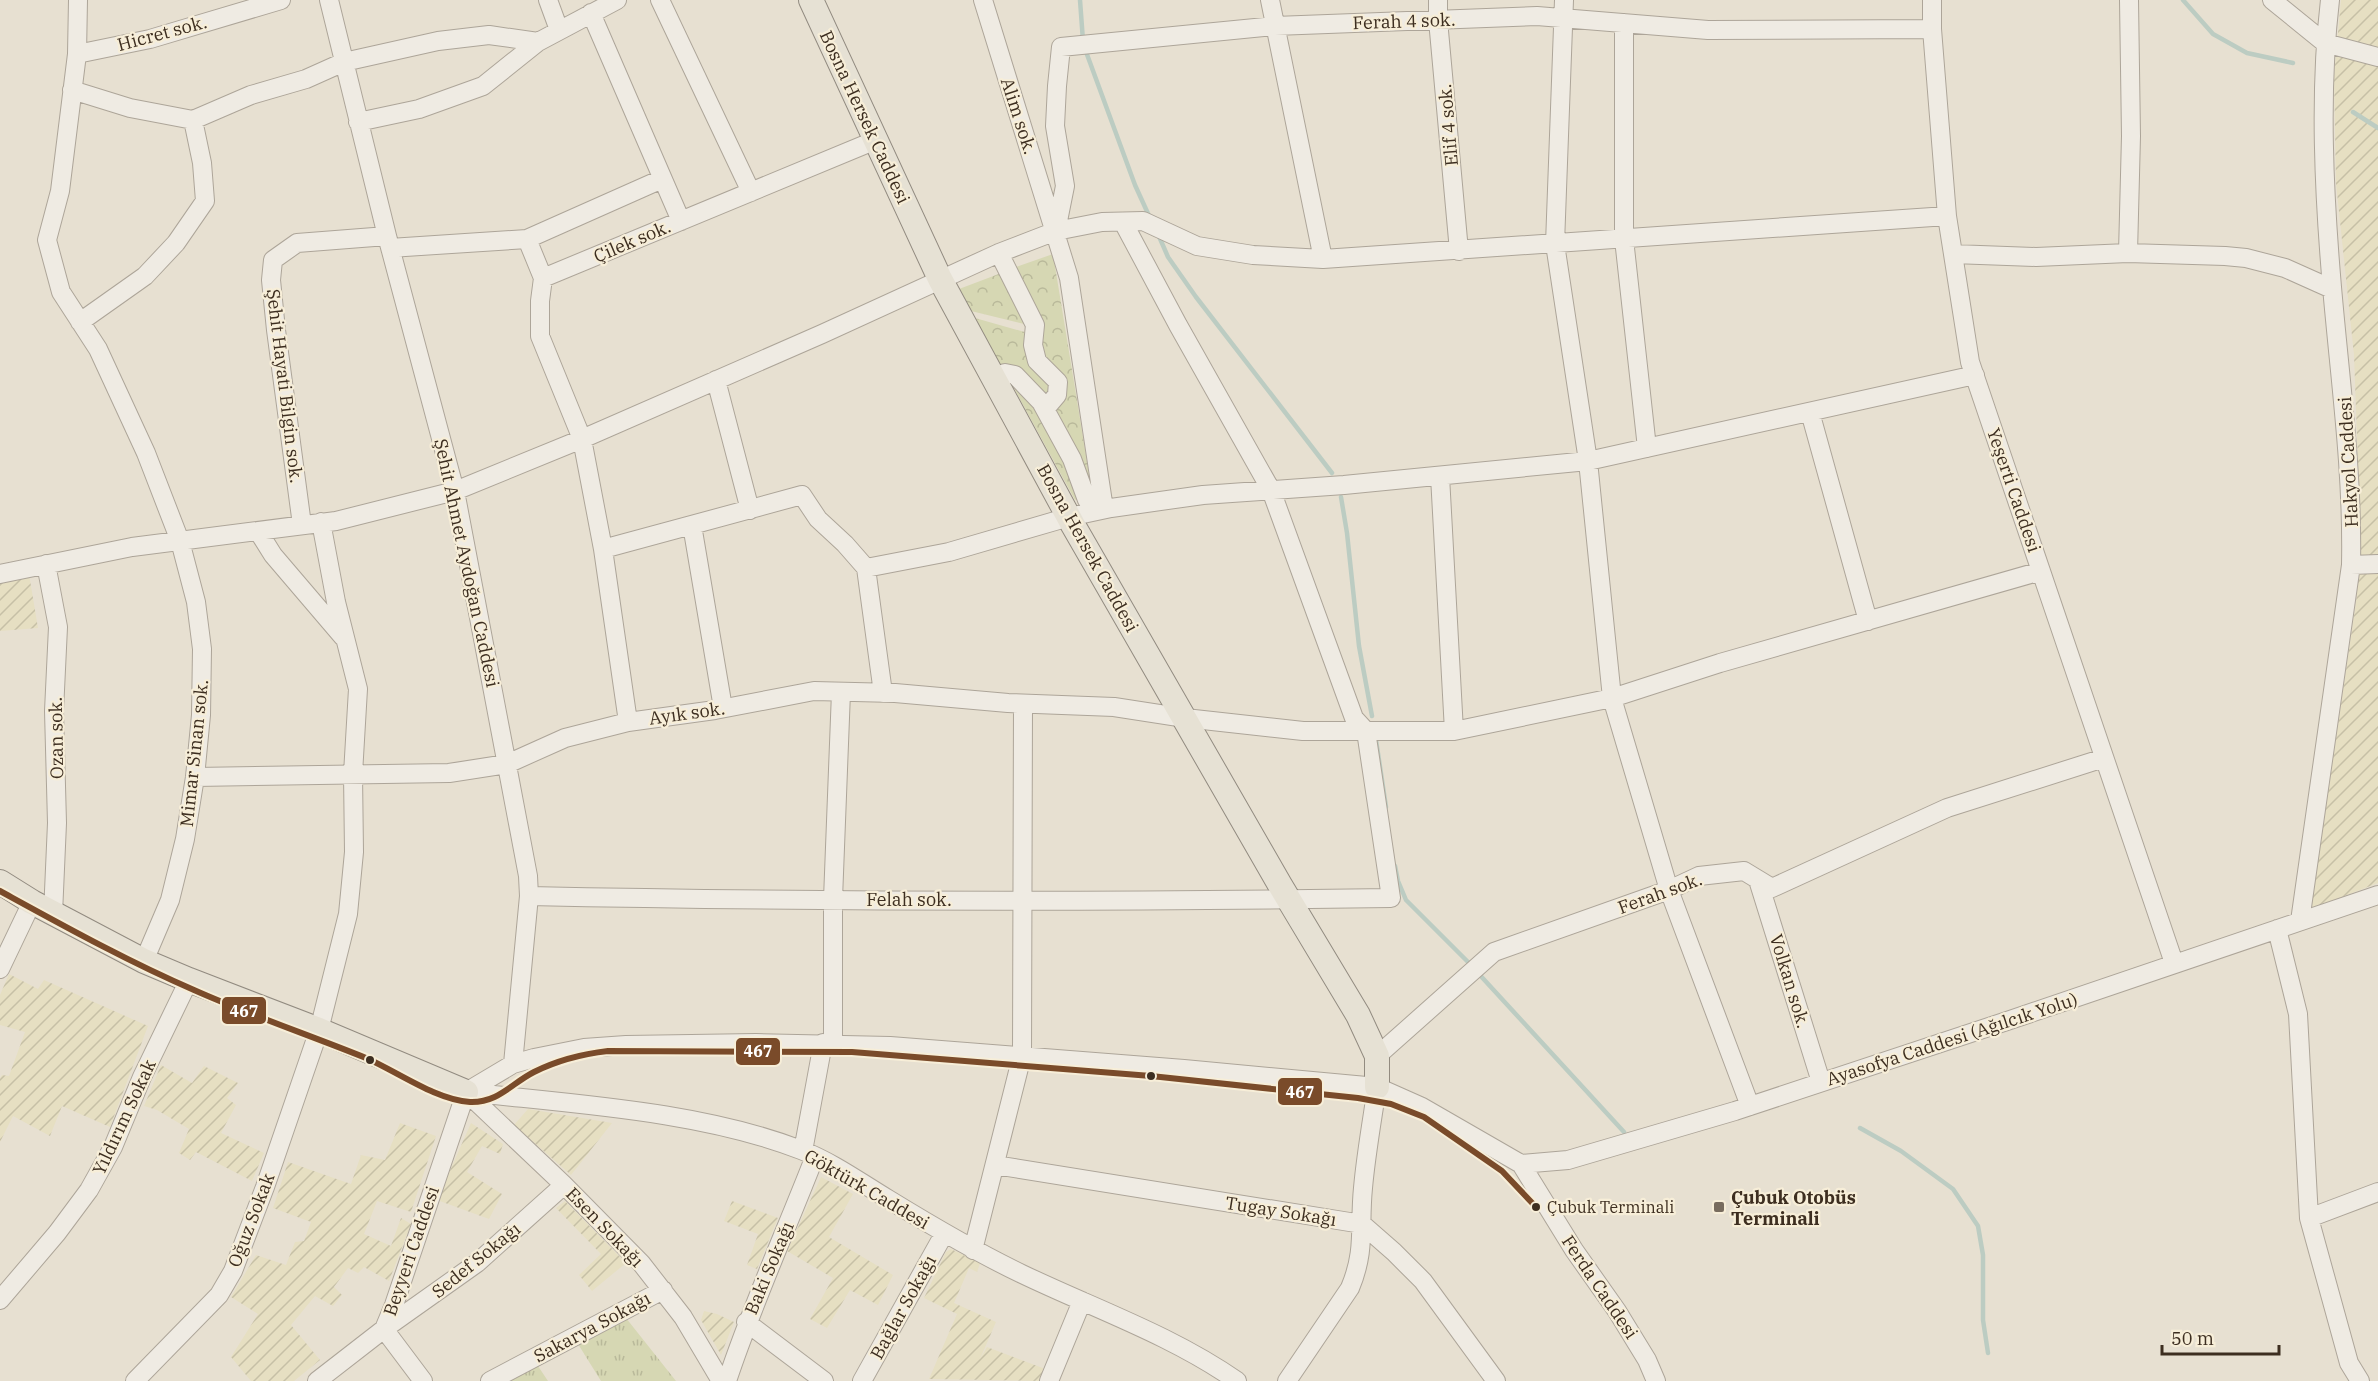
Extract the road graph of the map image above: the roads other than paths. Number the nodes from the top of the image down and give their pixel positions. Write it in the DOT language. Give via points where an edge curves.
graph roads {
  1 [pos="78,0"];
  2 [pos="280,0"];
  3 [pos="330,0"];
  4 [pos="548,0"];
  5 [pos="617,0"];
  6 [pos="660,0"];
  7 [pos="811,0"];
  8 [pos="983,0"];
  9 [pos="1270,0"];
  10 [pos="1438,0"];
  11 [pos="1932,0"];
  12 [pos="2129,0"];
  13 [pos="2272,0"];
  14 [pos="2330,0"];
  15 [pos="1564,9"];
  16 [pos="591,13"];
  17 [pos="1438,20"];
  18 [pos="1624,23"];
  19 [pos="1275,26"];
  20 [pos="1932,29"];
  21 [pos="560,30"];
  22 [pos="538,42"];
  23 [pos="2325,43"];
  24 [pos="77,54"];
  25 [pos="2378,57"];
  26 [pos="344,62"];
  27 [pos="72,90"];
  28 [pos="193,120"];
  29 [pos="358,122"];
  30 [pos="876,140"];
  31 [pos="662,179"];
  32 [pos="751,192"];
  33 [pos="1947,216"];
  34 [pos="681,221"];
  35 [pos="1123,222"];
  36 [pos="1056,231"];
  37 [pos="527,239"];
  38 [pos="1624,239"];
  39 [pos="389,242"];
  40 [pos="1555,244"];
  41 [pos="1459,251"];
  42 [pos="999,253"];
  43 [pos="2128,253"];
  44 [pos="1953,254"];
  45 [pos="1323,259"];
  46 [pos="543,278"];
  47 [pos="940,279"];
  48 [pos="2332,289"];
  49 [pos="80,322"];
  50 [pos="1975,375"];
  51 [pos="993,377"];
  52 [pos="716,380"];
  53 [pos="1046,408"];
  54 [pos="1810,412"];
  55 [pos="582,439"];
  56 [pos="1647,448"];
  57 [pos="1588,461"];
  58 [pos="1440,476"];
  59 [pos="1271,490"];
  60 [pos="455,491"];
  61 [pos="1103,504"];
  62 [pos="750,510"];
  63 [pos="1069,517"];
  64 [pos="321,522"];
  65 [pos="302,525"];
  66 [pos="692,525"];
  67 [pos="258,531"];
  68 [pos="180,541"];
  69 [pos="603,549"];
  70 [pos="46,564"];
  71 [pos="2378,564"];
  72 [pos="2351,565"];
  73 [pos="866,568"];
  74 [pos="2041,571"];
  75 [pos="0,574"];
  76 [pos="1868,621"];
  77 [pos="346,641"];
  78 [pos="842,692"];
  79 [pos="883,693"];
  80 [pos="1612,698"];
  81 [pos="1023,704"];
  82 [pos="723,708"];
  83 [pos="1185,718"];
  84 [pos="628,722"];
  85 [pos="1366,731"];
  86 [pos="1454,731"];
  87 [pos="2104,758"];
  88 [pos="507,764"];
  89 [pos="353,774"];
  90 [pos="195,777"];
  91 [pos="1758,880"];
  92 [pos="0,882"];
  93 [pos="1669,890"];
  94 [pos="2378,895"];
  95 [pos="529,896"];
  96 [pos="833,899"];
  97 [pos="1022,900"];
  98 [pos="1289,900"];
  99 [pos="42,908"];
  100 [pos="2300,921"];
  101 [pos="2277,929"];
  102 [pos="144,961"];
  103 [pos="2174,963"];
  104 [pos="0,969"];
  105 [pos="189,980"];
  106 [pos="319,1030"];
  107 [pos="828,1043"];
  108 [pos="1022,1056"];
  109 [pos="1377,1056"];
  110 [pos="513,1064"];
  111 [pos="1821,1082"];
  112 [pos="1377,1087"];
  113 [pos="466,1092"];
  114 [pos="1750,1106"];
  115 [pos="809,1153"];
  116 [pos="1521,1164"];
  117 [pos="995,1165"];
  118 [pos="564,1185"];
  119 [pos="2378,1192"];
  120 [pos="2309,1218"];
  121 [pos="1362,1224"];
  122 [pos="944,1234"];
  123 [pos="974,1250"];
  124 [pos="663,1290"];
  125 [pos="0,1300"];
  126 [pos="1082,1301"];
  127 [pos="746,1322"];
  128 [pos="384,1329"];
  129 [pos="328,1378"];
  130 [pos="1492,1379"];
  131 [pos="135,1381"];
  132 [pos="423,1381"];
  133 [pos="490,1381"];
  134 [pos="721,1381"];
  135 [pos="727,1381"];
  136 [pos="824,1381"];
  137 [pos="862,1381"];
  138 [pos="1048,1381"];
  139 [pos="1238,1381"];
  140 [pos="1287,1381"];
  141 [pos="1656,1381"];
  142 [pos="2360,1381"];
  1 -- 24 [label="street, Mimar Sinan sok."];
  2 -- 24 [label="street, Hicret sok." via="150,39"];
  3 -- 26 [label="street, Şehit Ahmet Aydoğan Caddesi"];
  4 -- 21 [label="street"];
  5 -- 16 [label="street"];
  6 -- 32 [label="street"];
  7 -- 30 [label="main road, Bosna Hersek Caddesi"];
  8 -- 36 [label="street, Alim sok."];
  9 -- 19 [label="street"];
  10 -- 17 [label="street, Elif 4 sok."];
  11 -- 20 [label="street, Yeşerti Caddesi"];
  12 -- 43 [label="street"];
  13 -- 23 [label="street"];
  14 -- 23 [label="street, Hakyol Caddesi"];
  15 -- 17 [label="street, Ferah 4 sok." via="1538,16"];
  15 -- 18 [label="street, Ferah 4 sok."];
  15 -- 40 [label="street"];
  16 -- 21 [label="street"];
  16 -- 31 [label="street"];
  17 -- 19 [label="street, Ferah 4 sok."];
  17 -- 41 [label="street, Elif 4 sok."];
  18 -- 20 [label="street, Ferah 4 sok." via="1708,30"];
  18 -- 38 [label="street"];
  19 -- 36 [label="street, Ferah 4 sok." via="1061,47 1055,126 1065,186"];
  19 -- 45 [label="street"];
  20 -- 33 [label="street, Yeşerti Caddesi"];
  21 -- 22 [label="street"];
  22 -- 26 [label="street" via="489,35 438,41"];
  22 -- 29 [label="street" via="483,86 419,109"];
  23 -- 25 [label="street"];
  23 -- 48 [label="street, Hakyol Caddesi" via="2325,150"];
  24 -- 27 [label="street, Mimar Sinan sok."];
  26 -- 28 [label="street"];
  26 -- 29 [label="street, Şehit Ahmet Aydoğan Caddesi"];
  27 -- 28 [label="street" via="130,108"];
  27 -- 49 [label="street, Mimar Sinan sok." via="60,191 47,240 61,292"];
  28 -- 49 [label="street" via="205,201 176,243 145,276"];
  29 -- 39 [label="street, Şehit Ahmet Aydoğan Caddesi"];
  30 -- 32 [label="street, Çilek sok."];
  30 -- 47 [label="main road, Bosna Hersek Caddesi"];
  31 -- 34 [label="street"];
  31 -- 37 [label="street"];
  32 -- 34 [label="street, Çilek sok."];
  33 -- 38 [label="street"];
  33 -- 44 [label="street, Yeşerti Caddesi"];
  34 -- 46 [label="street, Çilek sok."];
  35 -- 36 [label="street"];
  35 -- 45 [label="street" via="1143,221 1197,246 1253,255"];
  35 -- 59 [label="street"];
  36 -- 42 [label="street"];
  36 -- 61 [label="street, Alim sok." via="1070,278"];
  37 -- 39 [label="street"];
  37 -- 46 [label="street"];
  38 -- 40 [label="street"];
  38 -- 56 [label="street"];
  39 -- 60 [label="street, Şehit Ahmet Aydoğan Caddesi"];
  39 -- 65 [label="street, Şehit Hayati Bilgin sok." via="297,243 273,260 276,330"];
  40 -- 41 [label="street"];
  40 -- 57 [label="street"];
  41 -- 45 [label="street"];
  42 -- 47 [label="street"];
  42 -- 53 [label="street" via="1035,325 1033,345 1037,361 1058,382 1057,395"];
  43 -- 44 [label="street" via="2036,257"];
  43 -- 48 [label="street" via="2246,258 2285,268"];
  44 -- 50 [label="street, Yeşerti Caddesi"];
  46 -- 55 [label="street" via="540,336"];
  47 -- 51 [label="main road, Bosna Hersek Caddesi"];
  47 -- 52 [label="street"];
  48 -- 72 [label="street, Hakyol Caddesi" via="2345,409"];
  49 -- 68 [label="street, Mimar Sinan sok." via="98,349 141,443"];
  50 -- 54 [label="street"];
  50 -- 74 [label="street, Yeşerti Caddesi"];
  51 -- 53 [label="street" via="1015,375"];
  51 -- 63 [label="main road, Bosna Hersek Caddesi"];
  52 -- 55 [label="street"];
  52 -- 62 [label="street"];
  53 -- 61 [label="street" via="1072,459 1086,500"];
  54 -- 56 [label="street"];
  54 -- 76 [label="street"];
  55 -- 60 [label="street"];
  55 -- 69 [label="street"];
  56 -- 57 [label="street"];
  57 -- 58 [label="street"];
  57 -- 80 [label="street"];
  58 -- 59 [label="street"];
  58 -- 86 [label="street"];
  59 -- 61 [label="street"];
  59 -- 85 [label="street" via="1354,718"];
  60 -- 64 [label="street"];
  60 -- 88 [label="street, Şehit Ahmet Aydoğan Caddesi"];
  61 -- 63 [label="street"];
  62 -- 66 [label="street"];
  62 -- 73 [label="street" via="802,495 818,519"];
  63 -- 73 [label="street" via="949,552"];
  63 -- 83 [label="main road, Bosna Hersek Caddesi"];
  64 -- 65 [label="street"];
  64 -- 77 [label="street, Oğuz Sokak"];
  65 -- 67 [label="street"];
  66 -- 69 [label="street"];
  66 -- 82 [label="street"];
  67 -- 68 [label="street"];
  67 -- 77 [label="street" via="273,555"];
  68 -- 70 [label="street"];
  68 -- 90 [label="street, Mimar Sinan sok." via="196,602 202,649"];
  69 -- 84 [label="street"];
  70 -- 75 [label="street"];
  70 -- 99 [label="street, Ozan sok." via="58,627 54,711 57,823"];
  71 -- 72 [label="street"];
  72 -- 100 [label="street, Hakyol Caddesi"];
  73 -- 79 [label="street"];
  74 -- 76 [label="street, Ayık sok."];
  74 -- 87 [label="street, Yeşerti Caddesi"];
  76 -- 80 [label="street, Ayık sok."];
  77 -- 89 [label="street, Oğuz Sokak" via="358,689"];
  78 -- 79 [label="street, Ayık sok."];
  78 -- 82 [label="street, Ayık sok." via="814,691"];
  78 -- 96 [label="street, Baki Sokağı"];
  79 -- 81 [label="street, Ayık sok."];
  80 -- 86 [label="street, Ayık sok."];
  80 -- 93 [label="street"];
  81 -- 83 [label="street, Ayık sok." via="1114,707"];
  81 -- 97 [label="street"];
  82 -- 84 [label="street, Ayık sok."];
  83 -- 85 [label="street, Ayık sok." via="1303,731"];
  83 -- 98 [label="main road, Bosna Hersek Caddesi"];
  84 -- 88 [label="street, Ayık sok." via="565,738"];
  85 -- 86 [label="street, Ayık sok."];
  85 -- 98 [label="street, Felah sok." via="1391,898"];
  87 -- 91 [label="street, Ferah sok." via="1947,808 1772,888"];
  87 -- 103 [label="street, Yeşerti Caddesi"];
  88 -- 89 [label="street, Ayık sok." via="449,773"];
  88 -- 95 [label="street, Şehit Ahmet Aydoğan Caddesi"];
  89 -- 90 [label="street, Ayık sok."];
  89 -- 106 [label="street, Oğuz Sokak" via="354,852 348,914"];
  90 -- 102 [label="street, Mimar Sinan sok." via="170,900"];
  91 -- 93 [label="street, Ferah sok." via="1744,871 1698,876"];
  91 -- 111 [label="street, Volkan sok."];
  92 -- 99 [label="main road"];
  93 -- 109 [label="street, Ferah sok." via="1494,952"];
  93 -- 114 [label="street"];
  94 -- 100 [label="street, Ayasofya Caddesi (Ağılcık Yolu)"];
  95 -- 96 [label="street, Felah sok."];
  95 -- 110 [label="street, Şehit Ahmet Aydoğan Caddesi"];
  96 -- 97 [label="street, Felah sok."];
  96 -- 107 [label="street, Baki Sokağı"];
  97 -- 98 [label="street, Felah sok."];
  97 -- 108 [label="street"];
  98 -- 109 [label="main road, Bosna Hersek Caddesi" via="1358,1015"];
  99 -- 102 [label="main road"];
  99 -- 104 [label="street"];
  100 -- 101 [label="street, Ayasofya Caddesi (Ağılcık Yolu)"];
  101 -- 103 [label="street, Ayasofya Caddesi (Ağılcık Yolu)"];
  101 -- 120 [label="street" via="2298,1014"];
  102 -- 105 [label="main road"];
  103 -- 111 [label="street, Ayasofya Caddesi (Ağılcık Yolu)"];
  105 -- 106 [label="main road"];
  105 -- 125 [label="street, Yıldırım Sokak" via="113,1147 89,1190"];
  106 -- 113 [label="main road"];
  106 -- 131 [label="street, Oğuz Sokak" via="233,1270 219,1295"];
  107 -- 108 [label="street"];
  107 -- 110 [label="street" via="626,1045 575,1050"];
  107 -- 115 [label="street, Baki Sokağı"];
  108 -- 112 [label="street"];
  108 -- 117 [label="street"];
  109 -- 112 [label="main road, Bosna Hersek Caddesi"];
  110 -- 113 [label="street"];
  111 -- 114 [label="street, Ayasofya Caddesi (Ağılcık Yolu)"];
  112 -- 116 [label="street" via="1422,1107"];
  112 -- 121 [label="street" via="1365,1168"];
  113 -- 115 [label="street, Göktürk Caddesi" via="698,1122"];
  113 -- 118 [label="street, Esen Sokağı"];
  113 -- 128 [label="street, Beyyeri Caddesi"];
  114 -- 116 [label="street, Ayasofya Caddesi (Ağılcık Yolu)" via="1568,1160"];
  115 -- 122 [label="street, Göktürk Caddesi"];
  115 -- 127 [label="street, Baki Sokağı" via="783,1239"];
  116 -- 141 [label="street, Ferda Caddesi" via="1617,1311"];
  117 -- 121 [label="street, Tugay Sokağı"];
  117 -- 123 [label="street"];
  118 -- 124 [label="street, Esen Sokağı"];
  118 -- 128 [label="street, Sedef Sokağı" via="477,1263"];
  119 -- 120 [label="street"];
  120 -- 142 [label="street" via="2349,1363"];
  121 -- 130 [label="street, Tugay Sokağı" via="1423,1281"];
  121 -- 140 [label="street" via="1360,1261 1350,1288"];
  122 -- 123 [label="street, Göktürk Caddesi"];
  122 -- 137 [label="street, Bağlar Sokağı"];
  123 -- 126 [label="street, Göktürk Caddesi"];
  124 -- 133 [label="street, Sakarya Sokağı"];
  124 -- 134 [label="street, Esen Sokağı"];
  126 -- 138 [label="street"];
  126 -- 139 [label="street, Göktürk Caddesi" via="1183,1348"];
  127 -- 135 [label="street, Baki Sokağı"];
  127 -- 136 [label="street"];
  128 -- 129 [label="street, Beyyeri Caddesi"];
  128 -- 132 [label="street"];
}
